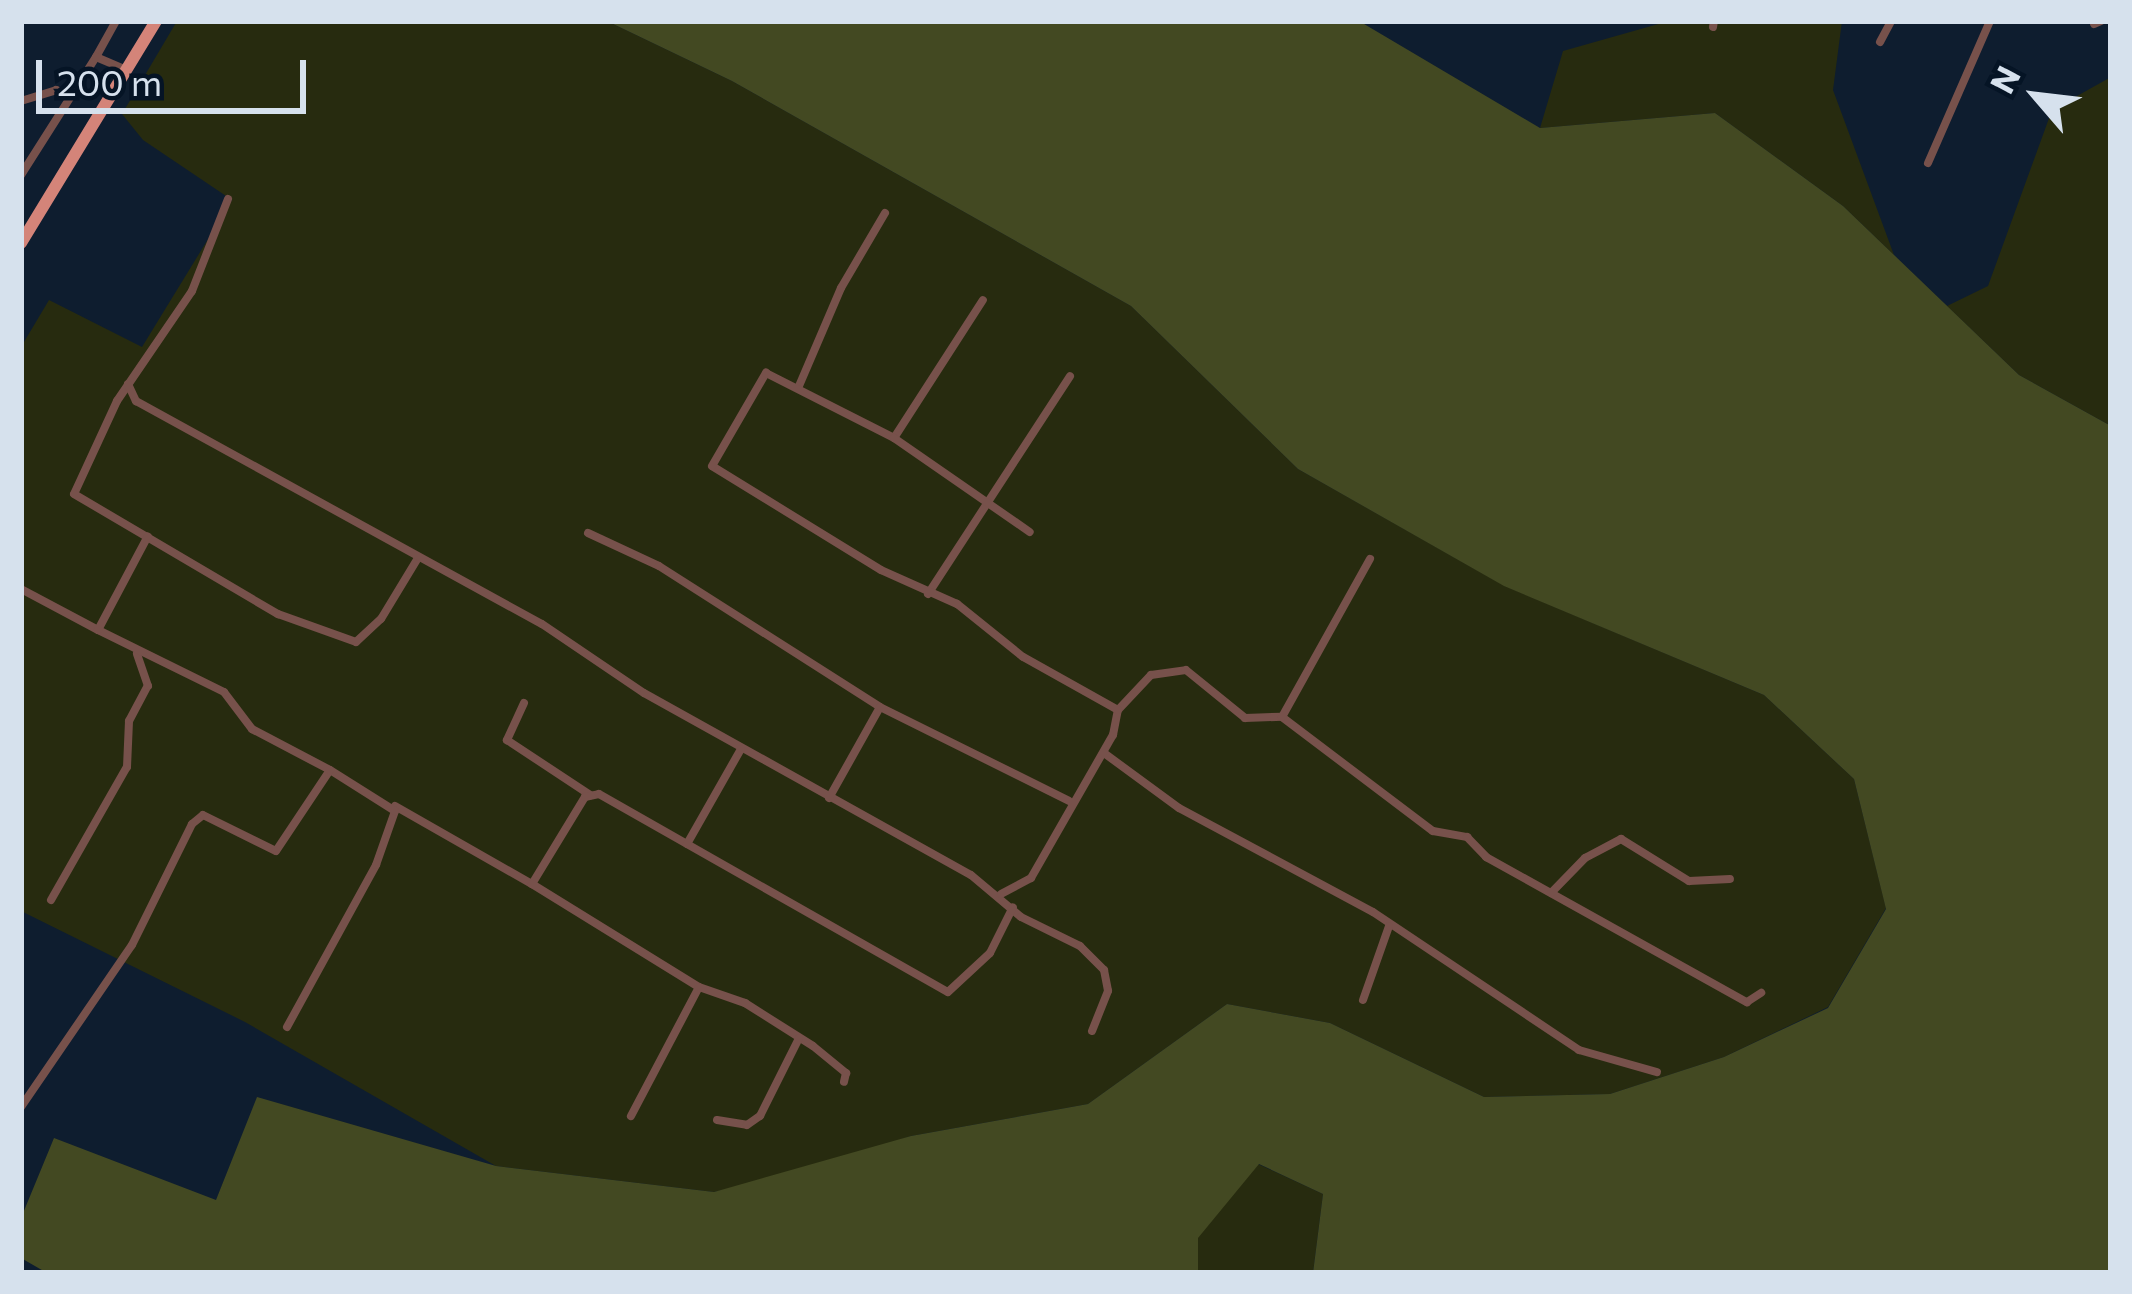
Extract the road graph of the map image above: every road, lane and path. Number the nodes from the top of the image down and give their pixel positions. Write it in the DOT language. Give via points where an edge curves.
graph roads {
  1 [pos="116,21"];
  2 [pos="156,21"];
  3 [pos="1891,21"];
  4 [pos="1990,21"];
  5 [pos="1880,42"];
  6 [pos="96,57"];
  7 [pos="127,70"];
  8 [pos="70,98"];
  9 [pos="21,101"];
  10 [pos="1928,163"];
  11 [pos="21,175"];
  12 [pos="228,199"];
  13 [pos="885,213"];
  14 [pos="21,243"];
  15 [pos="983,300"];
  16 [pos="1070,376"];
  17 [pos="128,384"];
  18 [pos="799,386"];
  19 [pos="894,438"];
  20 [pos="989,499"];
  21 [pos="1030,532"];
  22 [pos="588,533"];
  23 [pos="148,536"];
  24 [pos="418,558"];
  25 [pos="1370,559"];
  26 [pos="21,589"];
  27 [pos="928,594"];
  28 [pos="98,630"];
  29 [pos="136,651"];
  30 [pos="524,703"];
  31 [pos="880,707"];
  32 [pos="1118,710"];
  33 [pos="1282,717"];
  34 [pos="741,749"];
  35 [pos="1104,753"];
  36 [pos="330,770"];
  37 [pos="592,796"];
  38 [pos="829,798"];
  39 [pos="1069,801"];
  40 [pos="395,806"];
  41 [pos="687,844"];
  42 [pos="1730,880"];
  43 [pos="532,884"];
  44 [pos="1551,892"];
  45 [pos="1001,894"];
  46 [pos="51,901"];
  47 [pos="1013,907"];
  48 [pos="1389,926"];
  49 [pos="699,987"];
  50 [pos="1761,993"];
  51 [pos="1363,1000"];
  52 [pos="287,1028"];
  53 [pos="1092,1031"];
  54 [pos="799,1037"];
  55 [pos="1657,1072"];
  56 [pos="844,1082"];
  57 [pos="21,1107"];
  58 [pos="631,1116"];
  59 [pos="717,1120"];
  1 -- 6 [label="street"];
  2 -- 7 [label="main road"];
  3 -- 5 [label="street"];
  4 -- 10 [label="street"];
  6 -- 7 [label="street"];
  6 -- 8 [label="street"];
  7 -- 14 [label="main road"];
  8 -- 9 [label="street" via="49,91"];
  8 -- 11 [label="street"];
  12 -- 17 [label="street" via="192,292"];
  13 -- 18 [label="street"];
  15 -- 19 [label="street"];
  16 -- 20 [label="street"];
  17 -- 23 [label="street" via="74,494"];
  17 -- 24 [label="street" via="136,400"];
  18 -- 19 [label="street"];
  18 -- 27 [label="street" via="762,375 712,466"];
  19 -- 20 [label="street"];
  20 -- 21 [label="street"];
  20 -- 27 [label="street"];
  22 -- 31 [label="street" via="659,566"];
  23 -- 24 [label="street" via="278,614 356,642 381,620"];
  23 -- 28 [label="street"];
  24 -- 34 [label="street" via="542,624"];
  25 -- 33 [label="street"];
  26 -- 28 [label="street"];
  27 -- 32 [label="street" via="957,604 1023,657"];
  28 -- 29 [label="street"];
  29 -- 36 [label="street" via="224,692 252,729"];
  29 -- 46 [label="street" via="148,686 129,721 127,767"];
  30 -- 37 [label="street" via="507,740"];
  31 -- 38 [label="street"];
  31 -- 39 [label="street"];
  32 -- 33 [label="street" via="1166,667 1204,680 1245,718"];
  32 -- 35 [label="street"];
  33 -- 44 [label="street" via="1433,831 1467,837"];
  34 -- 38 [label="street"];
  34 -- 41 [label="street"];
  35 -- 39 [label="street"];
  35 -- 48 [label="street" via="1180,808"];
  36 -- 40 [label="street"];
  36 -- 57 [label="street" via="276,851 203,815 192,824 132,945"];
  37 -- 41 [label="street"];
  37 -- 43 [label="street"];
  38 -- 45 [label="street"];
  39 -- 45 [label="street" via="1031,878"];
  40 -- 43 [label="street"];
  40 -- 52 [label="street" via="376,866"];
  41 -- 47 [label="street" via="948,992 990,953"];
  42 -- 44 [label="street" via="1690,881 1621,839 1595,851"];
  43 -- 49 [label="street"];
  44 -- 50 [label="street" via="1747,1002"];
  45 -- 47 [label="street"];
  47 -- 53 [label="street" via="1081,946 1104,970 1108,991"];
  48 -- 51 [label="street"];
  48 -- 55 [label="street" via="1580,1050"];
  49 -- 54 [label="street" via="746,1003"];
  49 -- 58 [label="street"];
  54 -- 56 [label="street" via="836,1063"];
  54 -- 59 [label="street" via="760,1116 747,1125"];
}
